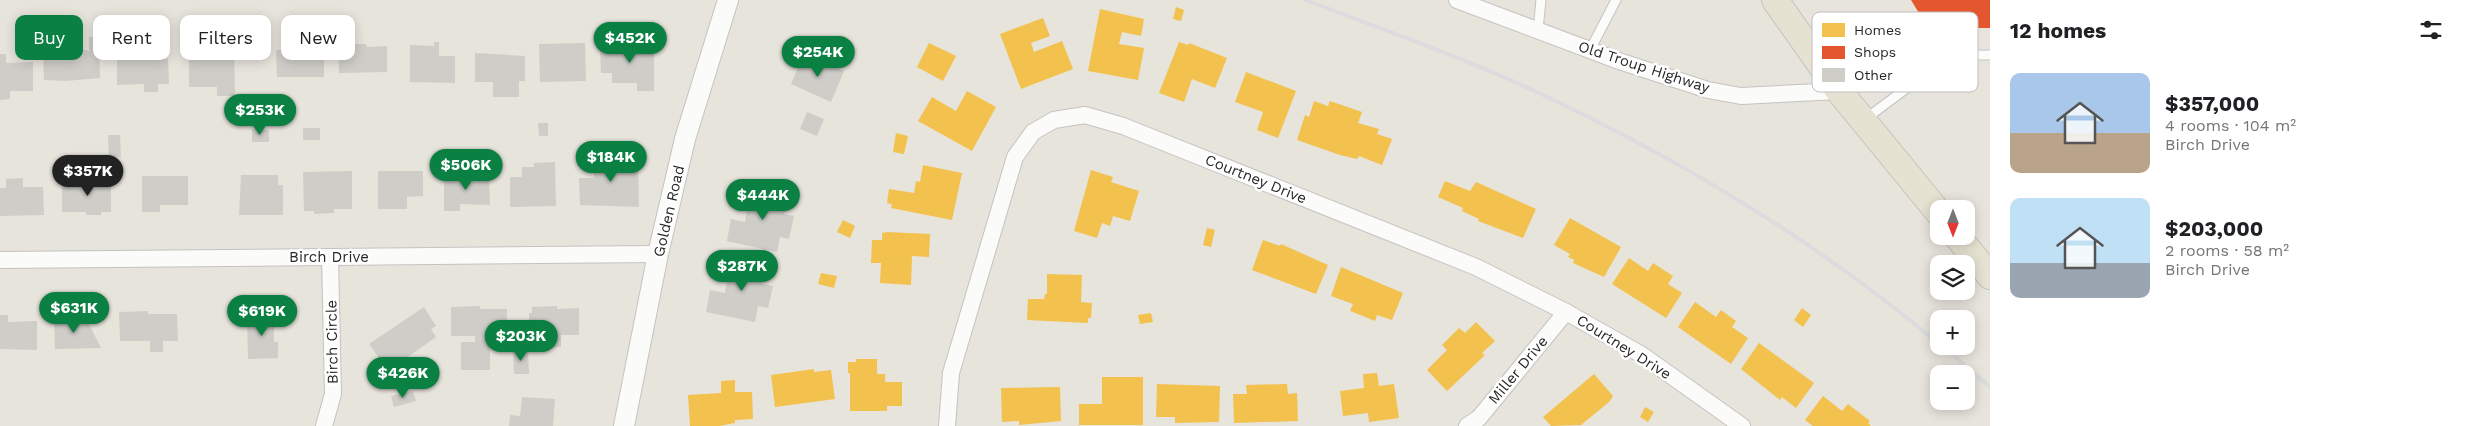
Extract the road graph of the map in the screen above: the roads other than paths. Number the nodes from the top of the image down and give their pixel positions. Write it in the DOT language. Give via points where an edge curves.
graph roads {
  1 [pos="728,0"];
  2 [pos="1457,0"];
  3 [pos="1542,0"];
  4 [pos="1616,0"];
  5 [pos="1775,0"];
  6 [pos="1538,30"];
  7 [pos="1590,50"];
  8 [pos="1812,53"];
  9 [pos="1819,92"];
  10 [pos="1840,92"];
  11 [pos="1901,92"];
  12 [pos="1864,120"];
  13 [pos="1930,202"];
  14 [pos="1964,245"];
  15 [pos="658,254"];
  16 [pos="330,256"];
  17 [pos="0,260"];
  18 [pos="1990,276"];
  19 [pos="1566,312"];
  20 [pos="324,426"];
  21 [pos="624,426"];
  22 [pos="947,426"];
  23 [pos="1467,426"];
  24 [pos="1742,426"];
  1 -- 15 [label="street, Golden Road" via="685,139"];
  2 -- 6 [label="street, Old Troup Highway"];
  3 -- 6 [label="lane"];
  4 -- 7 [label="lane"];
  5 -- 8 [label="main road"];
  6 -- 7 [label="street, Old Troup Highway"];
  7 -- 9 [label="street, Old Troup Highway" via="1708,90 1741,96"];
  10 -- 12 [label="main road"];
  11 -- 12 [label="lane"];
  12 -- 13 [label="main road"];
  14 -- 18 [label="main road"];
  15 -- 16 [label="street, Birch Drive"];
  15 -- 21 [label="street, Golden Road"];
  16 -- 17 [label="street, Birch Drive"];
  16 -- 20 [label="street, Birch Circle" via="333,394"];
  19 -- 22 [label="street, Courtney Drive" via="1476,267 1123,126 1084,115 1054,120 1033,132 1015,157 951,373"];
  19 -- 23 [label="street, Miller Drive" via="1479,418"];
  19 -- 24 [label="street, Courtney Drive" via="1642,355"];
}
